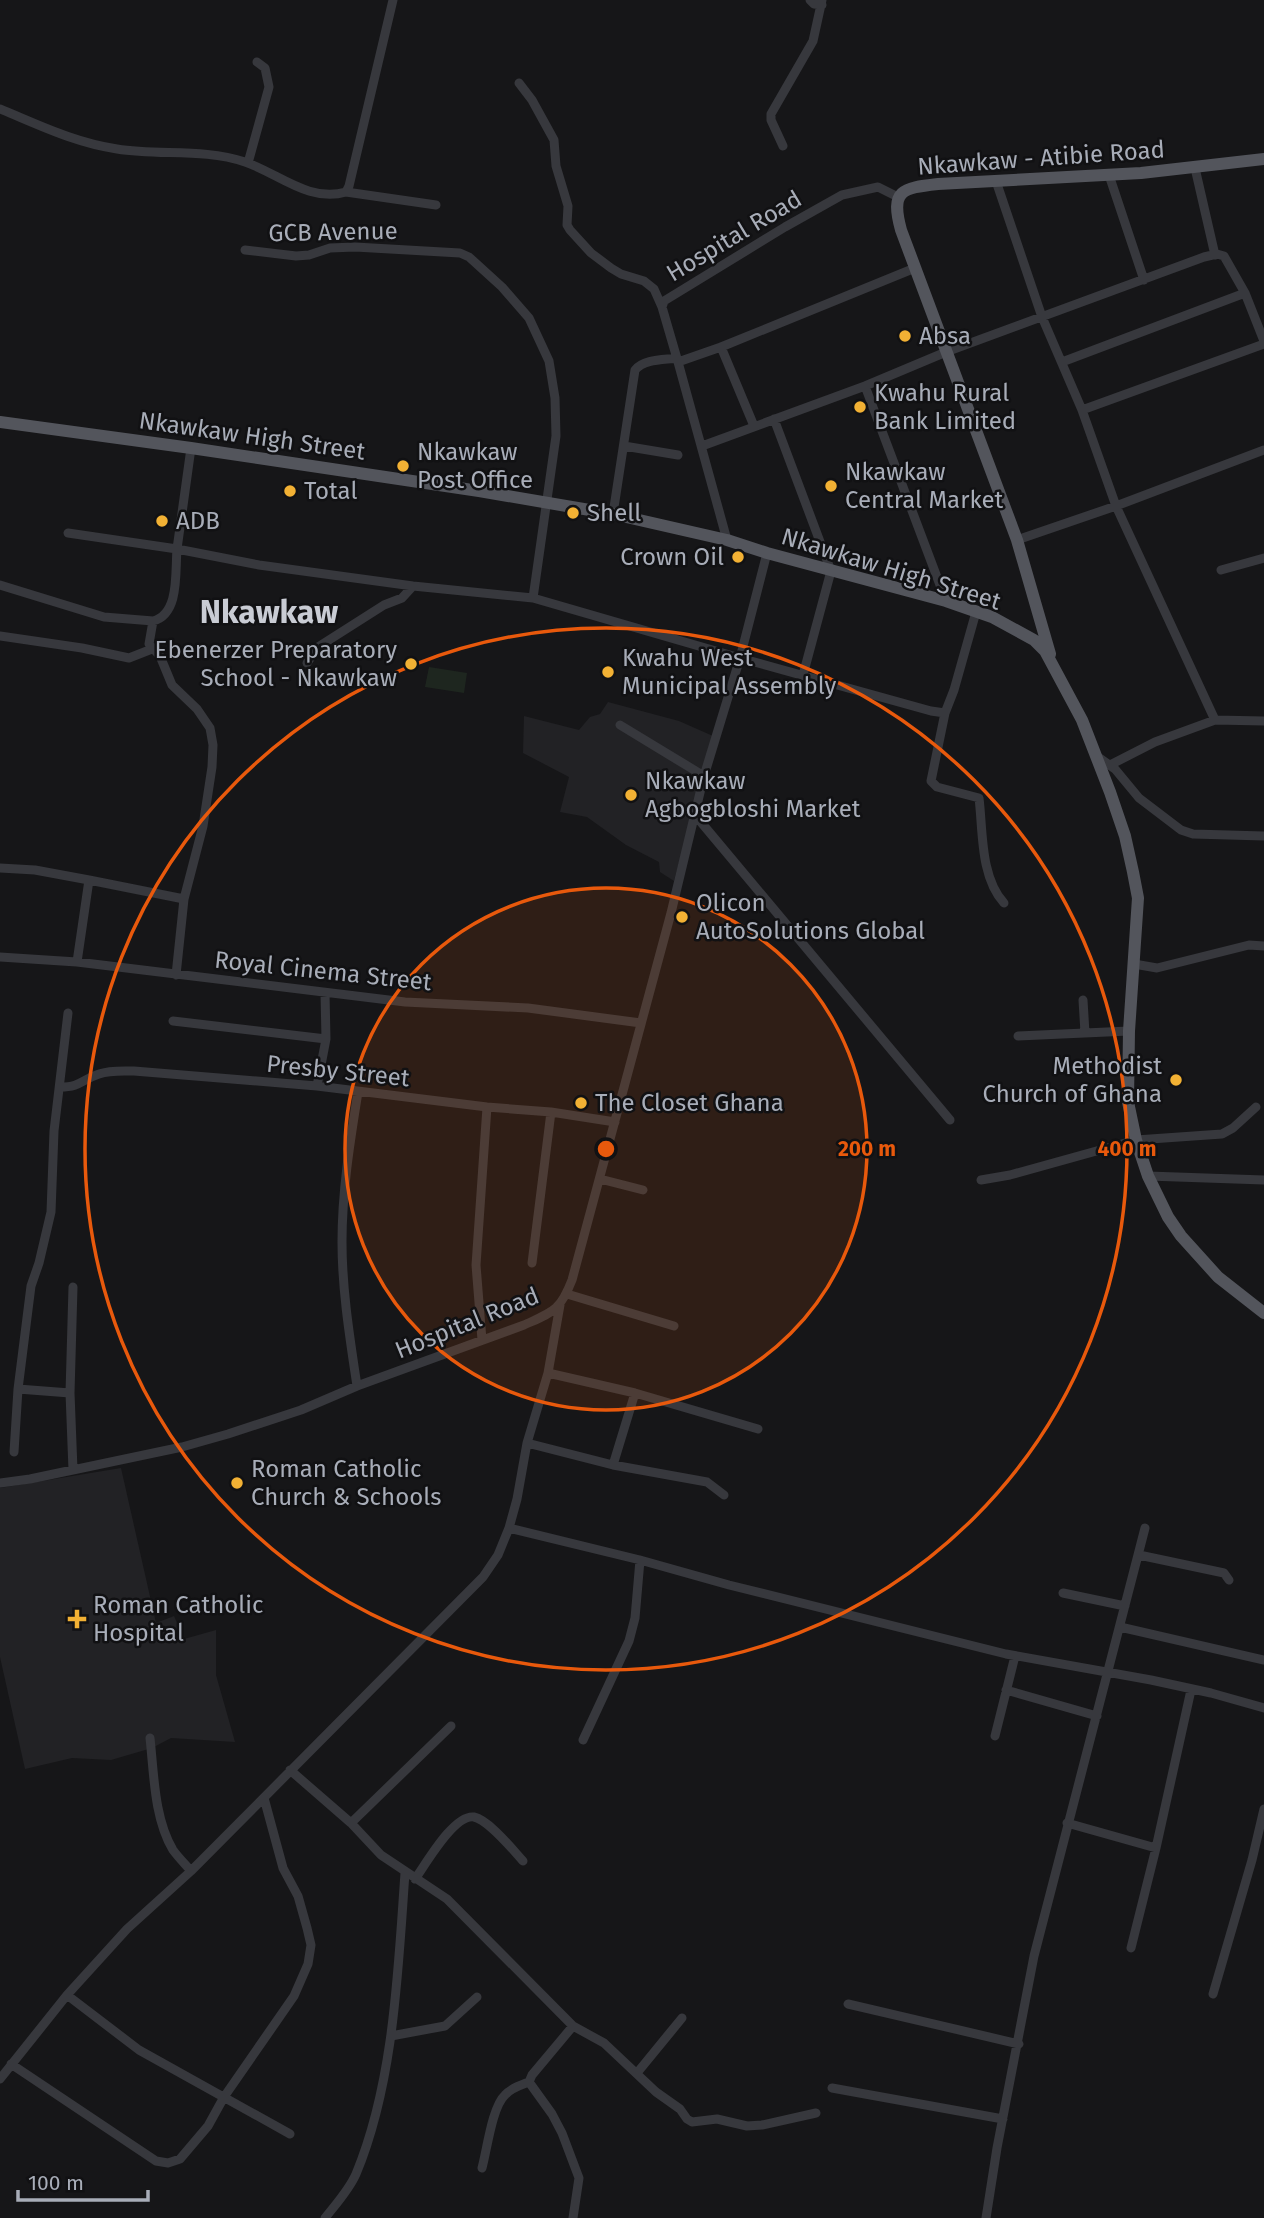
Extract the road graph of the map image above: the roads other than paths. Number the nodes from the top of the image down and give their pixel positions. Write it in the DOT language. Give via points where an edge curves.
graph roads {
  1 [pos="393,0"];
  2 [pos="810,0"];
  3 [pos="822,3"];
  4 [pos="257,61"];
  5 [pos="519,83"];
  6 [pos="0,110"];
  7 [pos="783,146"];
  8 [pos="1264,159"];
  9 [pos="248,163"];
  10 [pos="1195,168"];
  11 [pos="1109,175"];
  12 [pos="996,181"];
  13 [pos="346,192"];
  14 [pos="898,197"];
  15 [pos="436,205"];
  16 [pos="245,250"];
  17 [pos="1214,255"];
  18 [pos="915,268"];
  19 [pos="1144,280"];
  20 [pos="1245,293"];
  21 [pos="662,307"];
  22 [pos="1042,317"];
  23 [pos="1264,342"];
  24 [pos="721,347"];
  25 [pos="946,352"];
  26 [pos="677,360"];
  27 [pos="1062,362"];
  28 [pos="865,386"];
  29 [pos="1082,410"];
  30 [pos="774,419"];
  31 [pos="0,422"];
  32 [pos="754,426"];
  33 [pos="624,446"];
  34 [pos="702,446"];
  35 [pos="191,448"];
  36 [pos="1264,450"];
  37 [pos="678,455"];
  38 [pos="545,501"];
  39 [pos="1116,506"];
  40 [pos="614,514"];
  41 [pos="68,533"];
  42 [pos="727,540"];
  43 [pos="1017,540"];
  44 [pos="177,549"];
  45 [pos="767,553"];
  46 [pos="1264,558"];
  47 [pos="1221,570"];
  48 [pos="831,571"];
  49 [pos="0,585"];
  50 [pos="413,586"];
  51 [pos="533,598"];
  52 [pos="946,601"];
  53 [pos="976,612"];
  54 [pos="153,621"];
  55 [pos="0,636"];
  56 [pos="152,649"];
  57 [pos="740,658"];
  58 [pos="307,663"];
  59 [pos="1053,664"];
  60 [pos="803,676"];
  61 [pos="945,713"];
  62 [pos="1215,720"];
  63 [pos="1264,721"];
  64 [pos="621,725"];
  65 [pos="1098,757"];
  66 [pos="1110,765"];
  67 [pos="704,776"];
  68 [pos="695,815"];
  69 [pos="1264,836"];
  70 [pos="0,868"];
  71 [pos="89,880"];
  72 [pos="184,899"];
  73 [pos="1003,903"];
  74 [pos="1264,946"];
  75 [pos="0,957"];
  76 [pos="77,962"];
  77 [pos="1134,964"];
  78 [pos="176,975"];
  79 [pos="326,993"];
  80 [pos="1083,1000"];
  81 [pos="68,1013"];
  82 [pos="173,1021"];
  83 [pos="641,1023"];
  84 [pos="1129,1031"];
  85 [pos="1085,1033"];
  86 [pos="1018,1036"];
  87 [pos="327,1039"];
  88 [pos="317,1086"];
  89 [pos="60,1087"];
  90 [pos="358,1092"];
  91 [pos="487,1107"];
  92 [pos="1256,1107"];
  93 [pos="551,1112"];
  94 [pos="950,1120"];
  95 [pos="615,1122"];
  96 [pos="1136,1140"];
  97 [pos="1148,1176"];
  98 [pos="600,1179"];
  99 [pos="981,1180"];
  100 [pos="1264,1180"];
  101 [pos="643,1190"];
  102 [pos="532,1262"];
  103 [pos="74,1287"];
  104 [pos="567,1294"];
  105 [pos="561,1305"];
  106 [pos="1264,1313"];
  107 [pos="674,1326"];
  108 [pos="482,1340"];
  109 [pos="548,1373"];
  110 [pos="357,1386"];
  111 [pos="18,1389"];
  112 [pos="69,1393"];
  113 [pos="635,1393"];
  114 [pos="758,1429"];
  115 [pos="527,1443"];
  116 [pos="13,1452"];
  117 [pos="612,1465"];
  118 [pos="73,1470"];
  119 [pos="0,1483"];
  120 [pos="724,1496"];
  121 [pos="509,1528"];
  122 [pos="1145,1528"];
  123 [pos="1139,1555"];
  124 [pos="640,1560"];
  125 [pos="1229,1580"];
  126 [pos="1063,1593"];
  127 [pos="1125,1606"];
  128 [pos="1120,1626"];
  129 [pos="1015,1656"];
  130 [pos="1264,1660"];
  131 [pos="1108,1672"];
  132 [pos="1006,1690"];
  133 [pos="1191,1690"];
  134 [pos="1264,1708"];
  135 [pos="1097,1716"];
  136 [pos="450,1726"];
  137 [pos="996,1736"];
  138 [pos="150,1738"];
  139 [pos="583,1740"];
  140 [pos="290,1770"];
  141 [pos="264,1798"];
  142 [pos="1264,1809"];
  143 [pos="351,1823"];
  144 [pos="1067,1824"];
  145 [pos="1156,1848"];
  146 [pos="523,1861"];
  147 [pos="191,1871"];
  148 [pos="405,1873"];
  149 [pos="415,1879"];
  150 [pos="1131,1948"];
  151 [pos="1213,1994"];
  152 [pos="66,1995"];
  153 [pos="477,1997"];
  154 [pos="848,2004"];
  155 [pos="682,2018"];
  156 [pos="573,2026"];
  157 [pos="391,2036"];
  158 [pos="1018,2043"];
  159 [pos="11,2064"];
  160 [pos="637,2073"];
  161 [pos="0,2079"];
  162 [pos="529,2082"];
  163 [pos="832,2088"];
  164 [pos="224,2097"];
  165 [pos="816,2113"];
  166 [pos="1003,2119"];
  167 [pos="290,2134"];
  168 [pos="482,2168"];
  169 [pos="325,2218"];
  170 [pos="573,2218"];
  171 [pos="986,2218"];
  1 -- 13 [label="street"];
  2 -- 3 [label="street"];
  3 -- 7 [label="street" via="813,41 771,114"];
  4 -- 9 [label="street" via="265,68 269,87"];
  5 -- 21 [label="street" via="554,140 568,206 567,225 611,268 650,284"];
  6 -- 9 [label="street" via="93,145 214,155"];
  8 -- 10 [label="main road, Nkawkaw - Atibie Road"];
  9 -- 13 [label="street" via="306,191"];
  10 -- 11 [label="main road, Nkawkaw - Atibie Road"];
  10 -- 17 [label="street"];
  11 -- 12 [label="main road, Nkawkaw - Atibie Road"];
  11 -- 19 [label="street"];
  12 -- 14 [label="main road, Nkawkaw - Atibie Road" via="918,187 902,191"];
  12 -- 22 [label="street"];
  13 -- 15 [label="street"];
  14 -- 18 [label="main road, Nkawkaw - Atibie Road" via="896,209"];
  14 -- 21 [label="street, Hospital Road" via="878,187 842,195 664,301"];
  16 -- 38 [label="street, GCB Avenue" via="296,256 355,247 446,251 469,257 529,318 549,361 556,436"];
  17 -- 19 [label="street"];
  17 -- 20 [label="street" via="1224,256"];
  18 -- 24 [label="street"];
  18 -- 25 [label="main road, Nkawkaw - Atibie Road"];
  19 -- 22 [label="street"];
  20 -- 23 [label="street"];
  20 -- 27 [label="street"];
  21 -- 26 [label="street, Hospital Road"];
  22 -- 25 [label="street"];
  22 -- 27 [label="street"];
  23 -- 29 [label="street"];
  24 -- 26 [label="street"];
  24 -- 32 [label="street"];
  25 -- 28 [label="street"];
  25 -- 43 [label="main road, Nkawkaw - Atibie Road"];
  26 -- 33 [label="street" via="645,363 635,370"];
  26 -- 34 [label="street, Hospital Road"];
  27 -- 29 [label="street"];
  28 -- 30 [label="street"];
  28 -- 52 [label="street"];
  29 -- 39 [label="street"];
  30 -- 32 [label="street"];
  30 -- 48 [label="street"];
  31 -- 35 [label="main road, Nkawkaw High Street"];
  32 -- 34 [label="street"];
  33 -- 37 [label="street"];
  33 -- 40 [label="street"];
  34 -- 42 [label="street, Hospital Road"];
  35 -- 38 [label="main road, Nkawkaw High Street"];
  35 -- 44 [label="street"];
  36 -- 39 [label="street"];
  38 -- 40 [label="main road, Nkawkaw High Street"];
  38 -- 51 [label="street, GCB Avenue"];
  39 -- 43 [label="street"];
  39 -- 62 [label="street"];
  40 -- 42 [label="main road, Nkawkaw High Street"];
  41 -- 44 [label="street"];
  42 -- 45 [label="main road, Nkawkaw High Street"];
  43 -- 59 [label="main road, Nkawkaw - Atibie Road"];
  44 -- 50 [label="street"];
  44 -- 54 [label="street" via="171,606 161,619"];
  45 -- 48 [label="main road, Nkawkaw High Street"];
  45 -- 57 [label="street, Hospital Road"];
  46 -- 47 [label="street"];
  48 -- 52 [label="main road, Nkawkaw High Street"];
  48 -- 60 [label="street"];
  49 -- 54 [label="street" via="104,617"];
  50 -- 51 [label="street"];
  50 -- 58 [label="street" via="402,598 318,647"];
  51 -- 57 [label="street"];
  52 -- 53 [label="main road, Nkawkaw High Street"];
  53 -- 59 [label="main road, Nkawkaw High Street" via="1034,640"];
  53 -- 61 [label="street"];
  54 -- 56 [label="street"];
  55 -- 56 [label="street" via="129,658"];
  56 -- 72 [label="street" via="160,656 172,685 197,709 213,745 203,826"];
  57 -- 60 [label="street"];
  57 -- 67 [label="street, Hospital Road"];
  59 -- 65 [label="main road, Nkawkaw High Street"];
  60 -- 61 [label="street"];
  61 -- 73 [label="street" via="931,781 937,787 979,798 982,845"];
  62 -- 63 [label="street"];
  62 -- 66 [label="street"];
  64 -- 67 [label="street"];
  65 -- 66 [label="street"];
  65 -- 77 [label="main road, Nkawkaw High Street" via="1125,836 1138,898"];
  66 -- 69 [label="street" via="1139,798 1181,830"];
  67 -- 68 [label="street, Hospital Road"];
  68 -- 83 [label="street, Hospital Road"];
  68 -- 94 [label="street"];
  70 -- 71 [label="street"];
  71 -- 72 [label="street"];
  71 -- 76 [label="street"];
  72 -- 78 [label="street"];
  74 -- 77 [label="street" via="1249,945 1157,968"];
  75 -- 76 [label="street, Royal Cinema Street"];
  76 -- 78 [label="street, Royal Cinema Street"];
  77 -- 84 [label="main road, Nkawkaw High Street"];
  78 -- 79 [label="street, Royal Cinema Street"];
  79 -- 83 [label="street, Royal Cinema Street" via="528,1008"];
  79 -- 87 [label="street"];
  80 -- 85 [label="street"];
  81 -- 89 [label="street"];
  82 -- 87 [label="street"];
  83 -- 95 [label="street, Hospital Road"];
  84 -- 85 [label="street"];
  84 -- 96 [label="main road, Nkawkaw High Street" via="1128,1102"];
  85 -- 86 [label="street"];
  87 -- 88 [label="street"];
  88 -- 89 [label="street, Presby Street" via="121,1071 97,1074 75,1087"];
  88 -- 90 [label="street, Presby Street"];
  89 -- 111 [label="street" via="51,1212 31,1286"];
  90 -- 91 [label="street, Presby Street"];
  90 -- 110 [label="street" via="346,1163 342,1242"];
  91 -- 93 [label="street, Presby Street"];
  91 -- 108 [label="street" via="476,1265"];
  92 -- 96 [label="street" via="1222,1134"];
  93 -- 95 [label="street, Presby Street"];
  93 -- 102 [label="street"];
  95 -- 98 [label="street, Hospital Road"];
  96 -- 97 [label="main road, Nkawkaw High Street"];
  96 -- 99 [label="street"];
  97 -- 100 [label="street"];
  97 -- 106 [label="main road, Nkawkaw High Street" via="1189,1246 1218,1278"];
  98 -- 101 [label="street"];
  98 -- 104 [label="street, Hospital Road"];
  103 -- 112 [label="street"];
  104 -- 105 [label="street, Hospital Road"];
  104 -- 107 [label="street"];
  105 -- 108 [label="street, Hospital Road"];
  105 -- 109 [label="street"];
  108 -- 110 [label="street, Hospital Road"];
  109 -- 113 [label="street"];
  109 -- 115 [label="street"];
  110 -- 118 [label="street, Hospital Road" via="228,1434"];
  111 -- 112 [label="street"];
  111 -- 116 [label="street"];
  112 -- 118 [label="street"];
  113 -- 114 [label="street"];
  113 -- 117 [label="street"];
  115 -- 117 [label="street"];
  115 -- 121 [label="street"];
  117 -- 120 [label="street" via="707,1482"];
  118 -- 119 [label="street, Hospital Road"];
  121 -- 124 [label="street"];
  121 -- 140 [label="street" via="483,1577"];
  122 -- 123 [label="street"];
  123 -- 125 [label="street" via="1224,1573"];
  123 -- 127 [label="street"];
  124 -- 129 [label="street"];
  124 -- 139 [label="street" via="629,1641"];
  126 -- 127 [label="street"];
  127 -- 128 [label="street"];
  128 -- 130 [label="street"];
  128 -- 131 [label="street"];
  129 -- 131 [label="street"];
  129 -- 132 [label="street"];
  131 -- 133 [label="street"];
  131 -- 135 [label="street"];
  132 -- 135 [label="street"];
  132 -- 137 [label="street"];
  133 -- 134 [label="street"];
  133 -- 145 [label="street"];
  135 -- 144 [label="street"];
  136 -- 143 [label="street"];
  138 -- 147 [label="street" via="164,1829"];
  140 -- 141 [label="street"];
  140 -- 143 [label="street"];
  141 -- 147 [label="street"];
  141 -- 164 [label="street" via="311,1945 294,1996"];
  142 -- 151 [label="street"];
  143 -- 148 [label="street"];
  144 -- 145 [label="street"];
  144 -- 158 [label="street"];
  145 -- 150 [label="street"];
  146 -- 149 [label="street" via="482,1820 466,1818 454,1825"];
  147 -- 152 [label="street" via="127,1929"];
  148 -- 149 [label="street"];
  148 -- 157 [label="street"];
  149 -- 156 [label="street" via="447,1899"];
  152 -- 159 [label="street"];
  152 -- 164 [label="street" via="139,2050"];
  153 -- 157 [label="street" via="445,2026"];
  154 -- 158 [label="street"];
  155 -- 160 [label="street"];
  156 -- 160 [label="street" via="604,2043"];
  156 -- 162 [label="street"];
  157 -- 169 [label="street" via="373,2125 355,2176"];
  158 -- 166 [label="street"];
  159 -- 161 [label="street"];
  159 -- 164 [label="street" via="156,2161 168,2163 180,2159 194,2143"];
  160 -- 165 [label="street" via="692,2122 717,2119 762,2125"];
  162 -- 168 [label="street" via="502,2097"];
  162 -- 170 [label="street" via="552,2113 579,2178"];
  163 -- 166 [label="street"];
  164 -- 167 [label="street"];
  166 -- 171 [label="street"];
}
